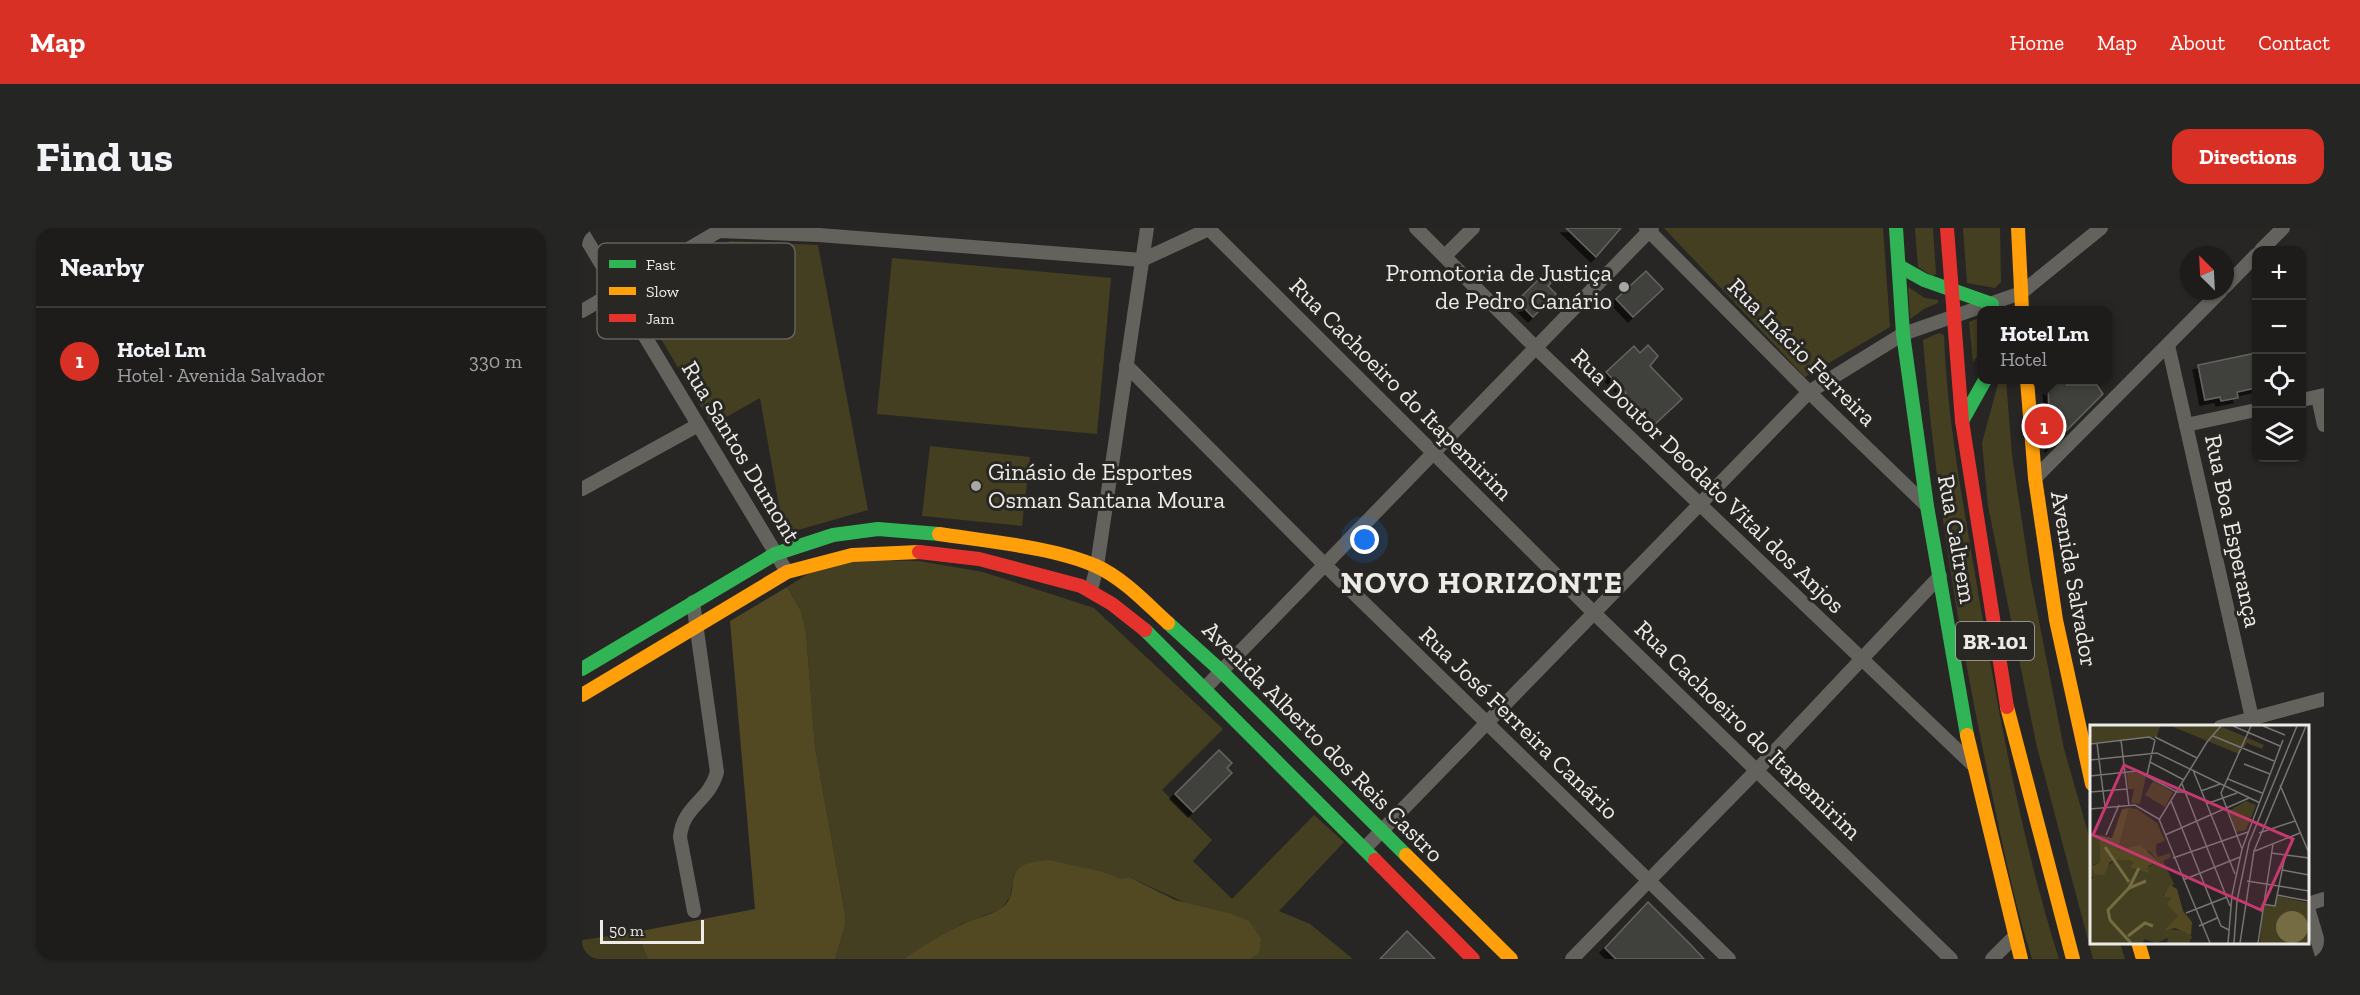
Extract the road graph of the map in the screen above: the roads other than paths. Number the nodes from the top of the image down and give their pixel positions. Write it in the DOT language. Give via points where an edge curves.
graph roads {
  1 [pos="1147,228"];
  2 [pos="1416,228"];
  3 [pos="1473,228"];
  4 [pos="1896,228"];
  5 [pos="1947,228"];
  6 [pos="2018,228"];
  7 [pos="2101,228"];
  8 [pos="2283,228"];
  9 [pos="1208,229"];
  10 [pos="1650,229"];
  11 [pos="819,231"];
  12 [pos="582,232"];
  13 [pos="698,243"];
  14 [pos="2265,246"];
  15 [pos="1445,256"];
  16 [pos="597,257"];
  17 [pos="2252,259"];
  18 [pos="1142,260"];
  19 [pos="1899,266"];
  20 [pos="2234,278"];
  21 [pos="1950,289"];
  22 [pos="2021,293"];
  23 [pos="2212,300"];
  24 [pos="597,302"];
  25 [pos="1992,304"];
  26 [pos="1986,306"];
  27 [pos="2022,306"];
  28 [pos="1977,309"];
  29 [pos="582,311"];
  30 [pos="1953,316"];
  31 [pos="1903,334"];
  32 [pos="647,339"];
  33 [pos="2168,345"];
  34 [pos="1536,348"];
  35 [pos="1126,365"];
  36 [pos="1983,384"];
  37 [pos="2027,384"];
  38 [pos="1809,393"];
  39 [pos="2321,396"];
  40 [pos="2306,399"];
  41 [pos="2252,411"];
  42 [pos="1962,420"];
  43 [pos="698,424"];
  44 [pos="2186,425"];
  45 [pos="2324,425"];
  46 [pos="1433,453"];
  47 [pos="2035,478"];
  48 [pos="582,489"];
  49 [pos="1700,504"];
  50 [pos="1928,506"];
  51 [pos="775,554"];
  52 [pos="1325,565"];
  53 [pos="1097,566"];
  54 [pos="787,572"];
  55 [pos="1940,576"];
  56 [pos="1091,590"];
  57 [pos="693,602"];
  58 [pos="1594,613"];
  59 [pos="696,627"];
  60 [pos="619,645"];
  61 [pos="1862,661"];
  62 [pos="629,666"];
  63 [pos="582,669"];
  64 [pos="1220,670"];
  65 [pos="1205,688"];
  66 [pos="582,695"];
  67 [pos="2324,699"];
  68 [pos="2253,722"];
  69 [pos="1489,723"];
  70 [pos="2228,725"];
  71 [pos="2088,761"];
  72 [pos="1972,764"];
  73 [pos="1757,770"];
  74 [pos="2090,776"];
  75 [pos="1382,831"];
  76 [pos="1364,849"];
  77 [pos="1648,881"];
  78 [pos="2324,899"];
  79 [pos="2309,905"];
  80 [pos="694,911"];
  81 [pos="2309,913"];
  82 [pos="2014,937"];
  83 [pos="2139,944"];
  84 [pos="1473,959"];
  85 [pos="1511,959"];
  86 [pos="1572,959"];
  87 [pos="1729,959"];
  88 [pos="1951,959"];
  89 [pos="1992,959"];
  90 [pos="2021,959"];
  91 [pos="2073,959"];
  92 [pos="2143,959"];
  93 [pos="2323,959"];
  1 -- 18 [label="street"];
  2 -- 15 [label="street, Rua Doutor Deodato Vital dos Anjos"];
  3 -- 15 [label="street"];
  4 -- 19 [label="main road, Rua Caltrem"];
  5 -- 21 [label="main road, BR-101"];
  6 -- 22 [label="main road"];
  7 -- 22 [label="street"];
  8 -- 14 [label="street"];
  9 -- 18 [label="street"];
  9 -- 46 [label="street, Rua Cachoeiro do Itapemirim"];
  10 -- 34 [label="street"];
  10 -- 38 [label="street, Rua Inácio Ferreira"];
  11 -- 13 [label="street" via="719,231"];
  11 -- 18 [label="street"];
  12 -- 16 [label="street, Rua Santos Dumont"];
  15 -- 34 [label="street, Rua Doutor Deodato Vital dos Anjos"];
  17 -- 20 [label="street"];
  18 -- 35 [label="street"];
  19 -- 21 [label="main road"];
  19 -- 31 [label="main road, Rua Caltrem"];
  21 -- 25 [label="main road"];
  21 -- 30 [label="main road, BR-101"];
  22 -- 25 [label="street"];
  22 -- 27 [label="main road"];
  23 -- 33 [label="street"];
  24 -- 29 [label="street"];
  25 -- 26 [label="street"];
  28 -- 30 [label="street"];
  30 -- 31 [label="street"];
  30 -- 42 [label="main road, BR-101"];
  31 -- 38 [label="street"];
  31 -- 50 [label="main road, Rua Caltrem"];
  32 -- 43 [label="street, Rua Santos Dumont"];
  33 -- 44 [label="street, Rua Boa Esperança"];
  33 -- 47 [label="street"];
  34 -- 46 [label="street"];
  34 -- 49 [label="street, Rua Doutor Deodato Vital dos Anjos"];
  35 -- 52 [label="street, Rua José Ferreira Canário"];
  35 -- 53 [label="street"];
  36 -- 42 [label="main road"];
  37 -- 47 [label="main road, Avenida Salvador"];
  38 -- 49 [label="street"];
  38 -- 50 [label="street, Rua Inácio Ferreira"];
  39 -- 40 [label="street"];
  39 -- 45 [label="street"];
  41 -- 44 [label="street"];
  42 -- 91 [label="main road, BR-101" via="2006,704"];
  43 -- 48 [label="street"];
  43 -- 51 [label="street, Rua Santos Dumont"];
  44 -- 68 [label="street, Rua Boa Esperança"];
  46 -- 52 [label="street"];
  46 -- 58 [label="street, Rua Cachoeiro do Itapemirim"];
  47 -- 71 [label="main road, Avenida Salvador" via="2056,620"];
  49 -- 58 [label="street"];
  49 -- 61 [label="street, Rua Doutor Deodato Vital dos Anjos"];
  50 -- 55 [label="main road, Rua Caltrem"];
  51 -- 53 [label="main road, Avenida Alberto dos Reis Castro" via="833,535 878,529 915,530 1036,549"];
  51 -- 54 [label="street, Rua Santos Dumont"];
  51 -- 57 [label="main road, Avenida Alberto dos Reis Castro"];
  52 -- 64 [label="street"];
  52 -- 69 [label="street, Rua José Ferreira Canário"];
  53 -- 56 [label="street"];
  53 -- 64 [label="main road, Avenida Alberto dos Reis Castro" via="1131,590"];
  54 -- 56 [label="main road, Avenida Alberto dos Reis Castro" via="844,555 911,550 1005,563"];
  54 -- 59 [label="main road, Avenida Alberto dos Reis Castro"];
  55 -- 61 [label="street"];
  55 -- 72 [label="main road, Rua Caltrem"];
  56 -- 65 [label="main road, Avenida Alberto dos Reis Castro" via="1131,619"];
  57 -- 59 [label="street"];
  57 -- 60 [label="main road, Avenida Alberto dos Reis Castro"];
  58 -- 69 [label="street"];
  58 -- 73 [label="street, Rua Cachoeiro do Itapemirim"];
  59 -- 62 [label="main road, Avenida Alberto dos Reis Castro"];
  59 -- 80 [label="street" via="717,772 707,795 689,810 681,827"];
  60 -- 62 [label="main road"];
  60 -- 63 [label="main road, Avenida Alberto dos Reis Castro"];
  61 -- 72 [label="street, Rua Doutor Deodato Vital dos Anjos"];
  61 -- 73 [label="street"];
  62 -- 66 [label="main road, Avenida Alberto dos Reis Castro"];
  64 -- 65 [label="street"];
  64 -- 75 [label="main road, Avenida Alberto dos Reis Castro"];
  65 -- 76 [label="main road, Avenida Alberto dos Reis Castro"];
  67 -- 68 [label="street"];
  68 -- 70 [label="street"];
  69 -- 75 [label="street"];
  69 -- 77 [label="street, Rua José Ferreira Canário"];
  71 -- 74 [label="main road, Avenida Salvador"];
  72 -- 82 [label="main road, Rua Caltrem"];
  73 -- 77 [label="street"];
  73 -- 88 [label="street, Rua Cachoeiro do Itapemirim"];
  75 -- 76 [label="street"];
  75 -- 85 [label="main road, Avenida Alberto dos Reis Castro"];
  76 -- 84 [label="main road, Avenida Alberto dos Reis Castro"];
  77 -- 86 [label="street"];
  77 -- 87 [label="street, Rua José Ferreira Canário"];
  78 -- 79 [label="street"];
  81 -- 93 [label="street"];
  82 -- 89 [label="street"];
  82 -- 90 [label="main road, Rua Caltrem"];
  83 -- 92 [label="main road"];
}
